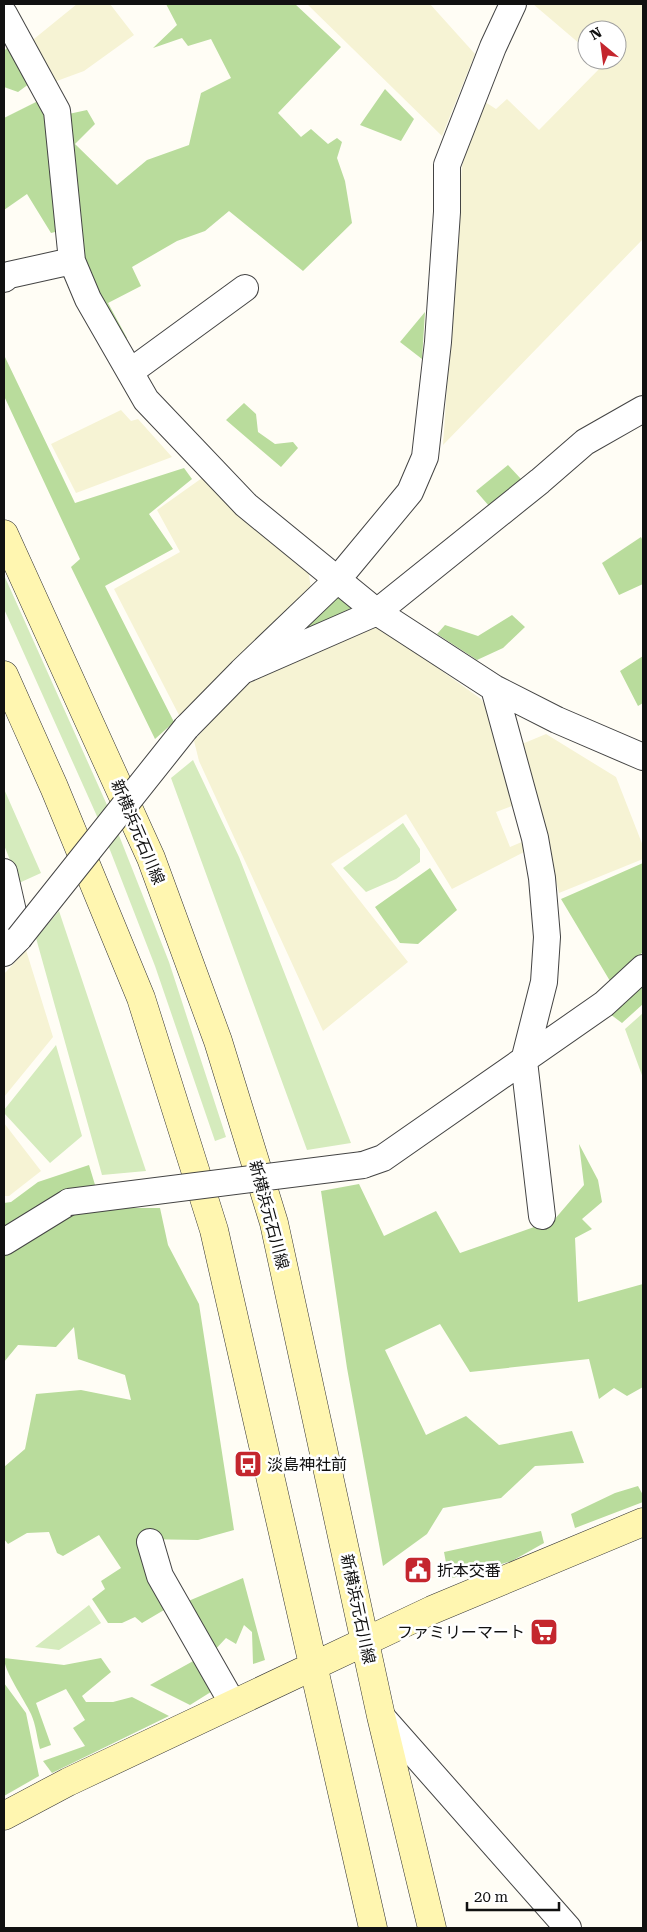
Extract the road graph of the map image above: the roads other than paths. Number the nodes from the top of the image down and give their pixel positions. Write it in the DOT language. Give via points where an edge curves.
graph roads {
  1 [pos="513,4"];
  2 [pos="4,14"];
  3 [pos="72,261"];
  4 [pos="4,279"];
  5 [pos="245,288"];
  6 [pos="130,372"];
  7 [pos="643,409"];
  8 [pos="4,534"];
  9 [pos="337,580"];
  10 [pos="377,612"];
  11 [pos="242,671"];
  12 [pos="4,675"];
  13 [pos="494,688"];
  14 [pos="643,757"];
  15 [pos="4,872"];
  16 [pos="11,946"];
  17 [pos="643,968"];
  18 [pos="524,1061"];
  19 [pos="542,1216"];
  20 [pos="4,1242"];
  21 [pos="643,1522"];
  22 [pos="150,1542"];
  23 [pos="366,1642"];
  24 [pos="314,1666"];
  25 [pos="233,1704"];
  26 [pos="381,1716"];
  27 [pos="4,1816"];
  28 [pos="373,1928"];
  29 [pos="432,1928"];
  30 [pos="568,1928"];
  1 -- 9 [label="street" via="447,165 438,342 425,457 410,492"];
  2 -- 3 [label="street" via="57,112"];
  3 -- 4 [label="street" via="9,275"];
  3 -- 6 [label="street" via="88,299"];
  5 -- 6 [label="street"];
  6 -- 9 [label="street" via="146,400 246,505"];
  7 -- 10 [label="street" via="585,442"];
  8 -- 23 [label="street, 新横浜元石川線" via="151,858 218,1041 274,1223"];
  9 -- 10 [label="street"];
  9 -- 11 [label="street"];
  10 -- 11 [label="street"];
  10 -- 13 [label="street"];
  11 -- 16 [label="street, bridge" via="186,728"];
  12 -- 24 [label="street" via="54,786 141,998 176,1104 214,1230"];
  13 -- 14 [label="street" via="557,720"];
  13 -- 18 [label="street" via="535,838 547,937 544,982"];
  15 -- 16 [label="street"];
  17 -- 18 [label="street" via="604,1004"];
  18 -- 19 [label="street"];
  18 -- 20 [label="street, bridge" via="383,1158 363,1165 69,1202"];
  21 -- 23 [label="street" via="432,1610"];
  22 -- 25 [label="street" via="160,1576"];
  23 -- 24 [label="street"];
  23 -- 26 [label="street, 新横浜元石川線"];
  24 -- 25 [label="street"];
  24 -- 28 [label="street"];
  25 -- 27 [label="street"];
  26 -- 29 [label="street, 新横浜元石川線"];
  26 -- 30 [label="street"];
}
